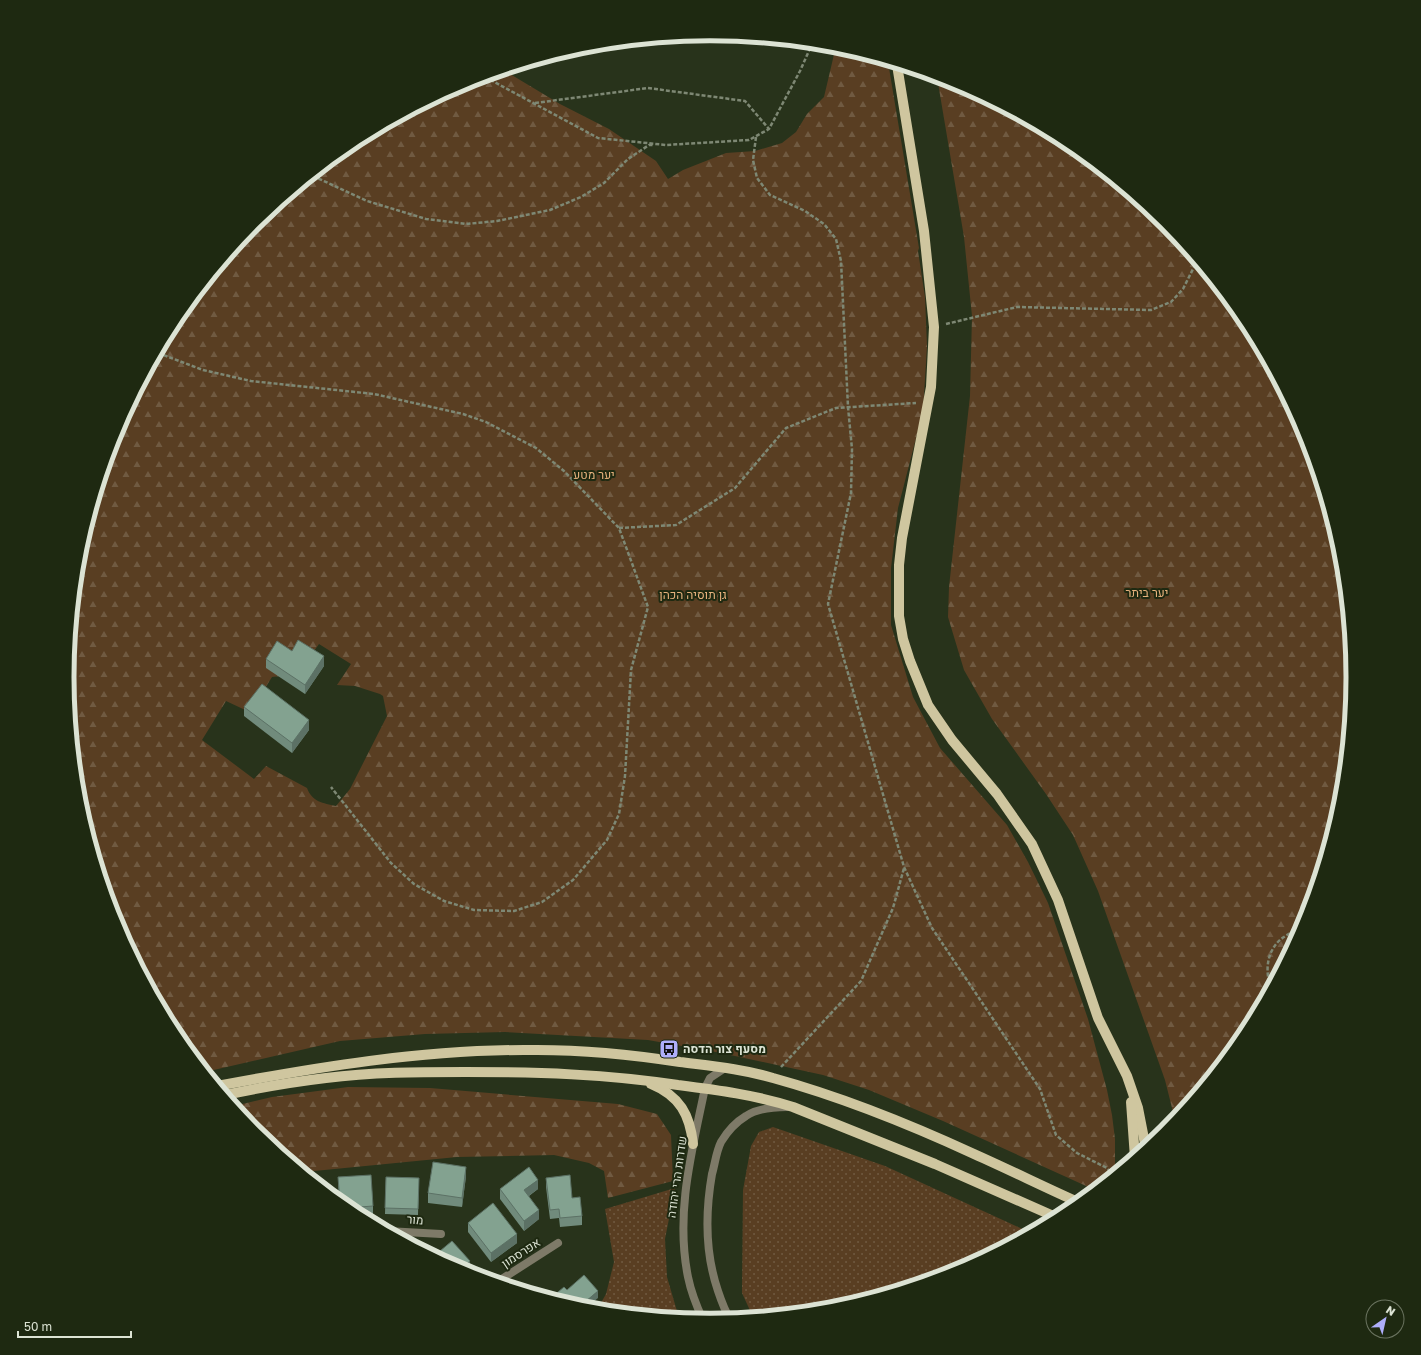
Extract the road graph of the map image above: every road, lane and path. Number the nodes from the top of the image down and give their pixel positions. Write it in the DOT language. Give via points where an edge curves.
graph roads {
  1 [pos="810,49"];
  2 [pos="899,70"];
  3 [pos="491,80"];
  4 [pos="533,103"];
  5 [pos="769,130"];
  6 [pos="756,137"];
  7 [pos="666,145"];
  8 [pos="317,178"];
  9 [pos="1195,265"];
  10 [pos="934,327"];
  11 [pos="162,354"];
  12 [pos="928,402"];
  13 [pos="848,407"];
  14 [pos="619,528"];
  15 [pos="331,786"];
  16 [pos="904,867"];
  17 [pos="1294,932"];
  18 [pos="1269,983"];
  19 [pos="725,1068"];
  20 [pos="1127,1076"];
  21 [pos="772,1077"];
  22 [pos="636,1078"];
  23 [pos="222,1085"];
  24 [pos="705,1088"];
  25 [pos="230,1094"];
  26 [pos="794,1107"];
  27 [pos="1145,1143"];
  28 [pos="693,1144"];
  29 [pos="1135,1152"];
  30 [pos="1110,1172"];
  31 [pos="1074,1200"];
  32 [pos="1051,1215"];
  33 [pos="394,1230"];
  34 [pos="441,1234"];
  35 [pos="558,1244"];
  36 [pos="502,1279"];
  37 [pos="701,1314"];
  38 [pos="728,1314"];
  1 -- 5 [label="path"];
  2 -- 10 [label="main road" via="924,231"];
  3 -- 4 [label="path"];
  4 -- 5 [label="path" via="648,88 745,101"];
  4 -- 7 [label="path" via="598,138"];
  5 -- 6 [label="path"];
  6 -- 7 [label="path" via="749,140"];
  6 -- 13 [label="path" via="753,160 757,178 770,195 805,211 824,224 836,240 842,261"];
  7 -- 8 [label="path" via="649,145 628,159 604,183 581,197 550,210 497,221 466,224 426,219 367,201"];
  9 -- 10 [label="path" via="1183,289 1171,302 1151,310 1017,307"];
  10 -- 12 [label="main road"];
  11 -- 14 [label="path" via="203,370 251,381 374,394 463,414 486,422 536,448 564,471"];
  12 -- 13 [label="path"];
  12 -- 20 [label="main road" via="899,565 899,616 903,639 928,705 1032,844 1058,900 1098,1018"];
  13 -- 14 [label="path" via="836,408 786,428 735,488 676,525"];
  13 -- 16 [label="path" via="852,449 851,493 828,604"];
  14 -- 15 [label="path" via="648,607 631,670 625,776 619,814 606,840 573,880 542,902 514,911 474,910 444,901 414,884 391,863"];
  16 -- 21 [label="path" via="893,908 861,981"];
  16 -- 30 [label="path" via="932,928 1040,1089 1056,1135 1077,1152"];
  17 -- 18 [label="path" via="1280,940 1269,955"];
  19 -- 21 [label="main road"];
  19 -- 23 [label="main road" via="618,1054 525,1050 478,1051 431,1054 284,1073"];
  19 -- 24 [label="street, שדרות הרי יהודה" via="710,1078"];
  20 -- 27 [label="main road" via="1138,1108"];
  20 -- 29 [label="main road"];
  21 -- 31 [label="main road" via="856,1104 973,1153"];
  22 -- 24 [label="main road"];
  22 -- 25 [label="main road" via="512,1072 401,1072 325,1078"];
  22 -- 28 [label="main road" via="662,1088 680,1105 688,1118"];
  24 -- 26 [label="main road"];
  24 -- 28 [label="street, שדרות הרי יהודה"];
  26 -- 32 [label="main road" via="935,1164"];
  26 -- 38 [label="street" via="767,1108 746,1116 729,1131 717,1153 711,1183 707,1237 712,1273"];
  28 -- 37 [label="street, שדרות הרי יהודה" via="682,1231 688,1279"];
  33 -- 34 [label="street, מור"];
  35 -- 36 [label="street, אפרסמון"];
}
